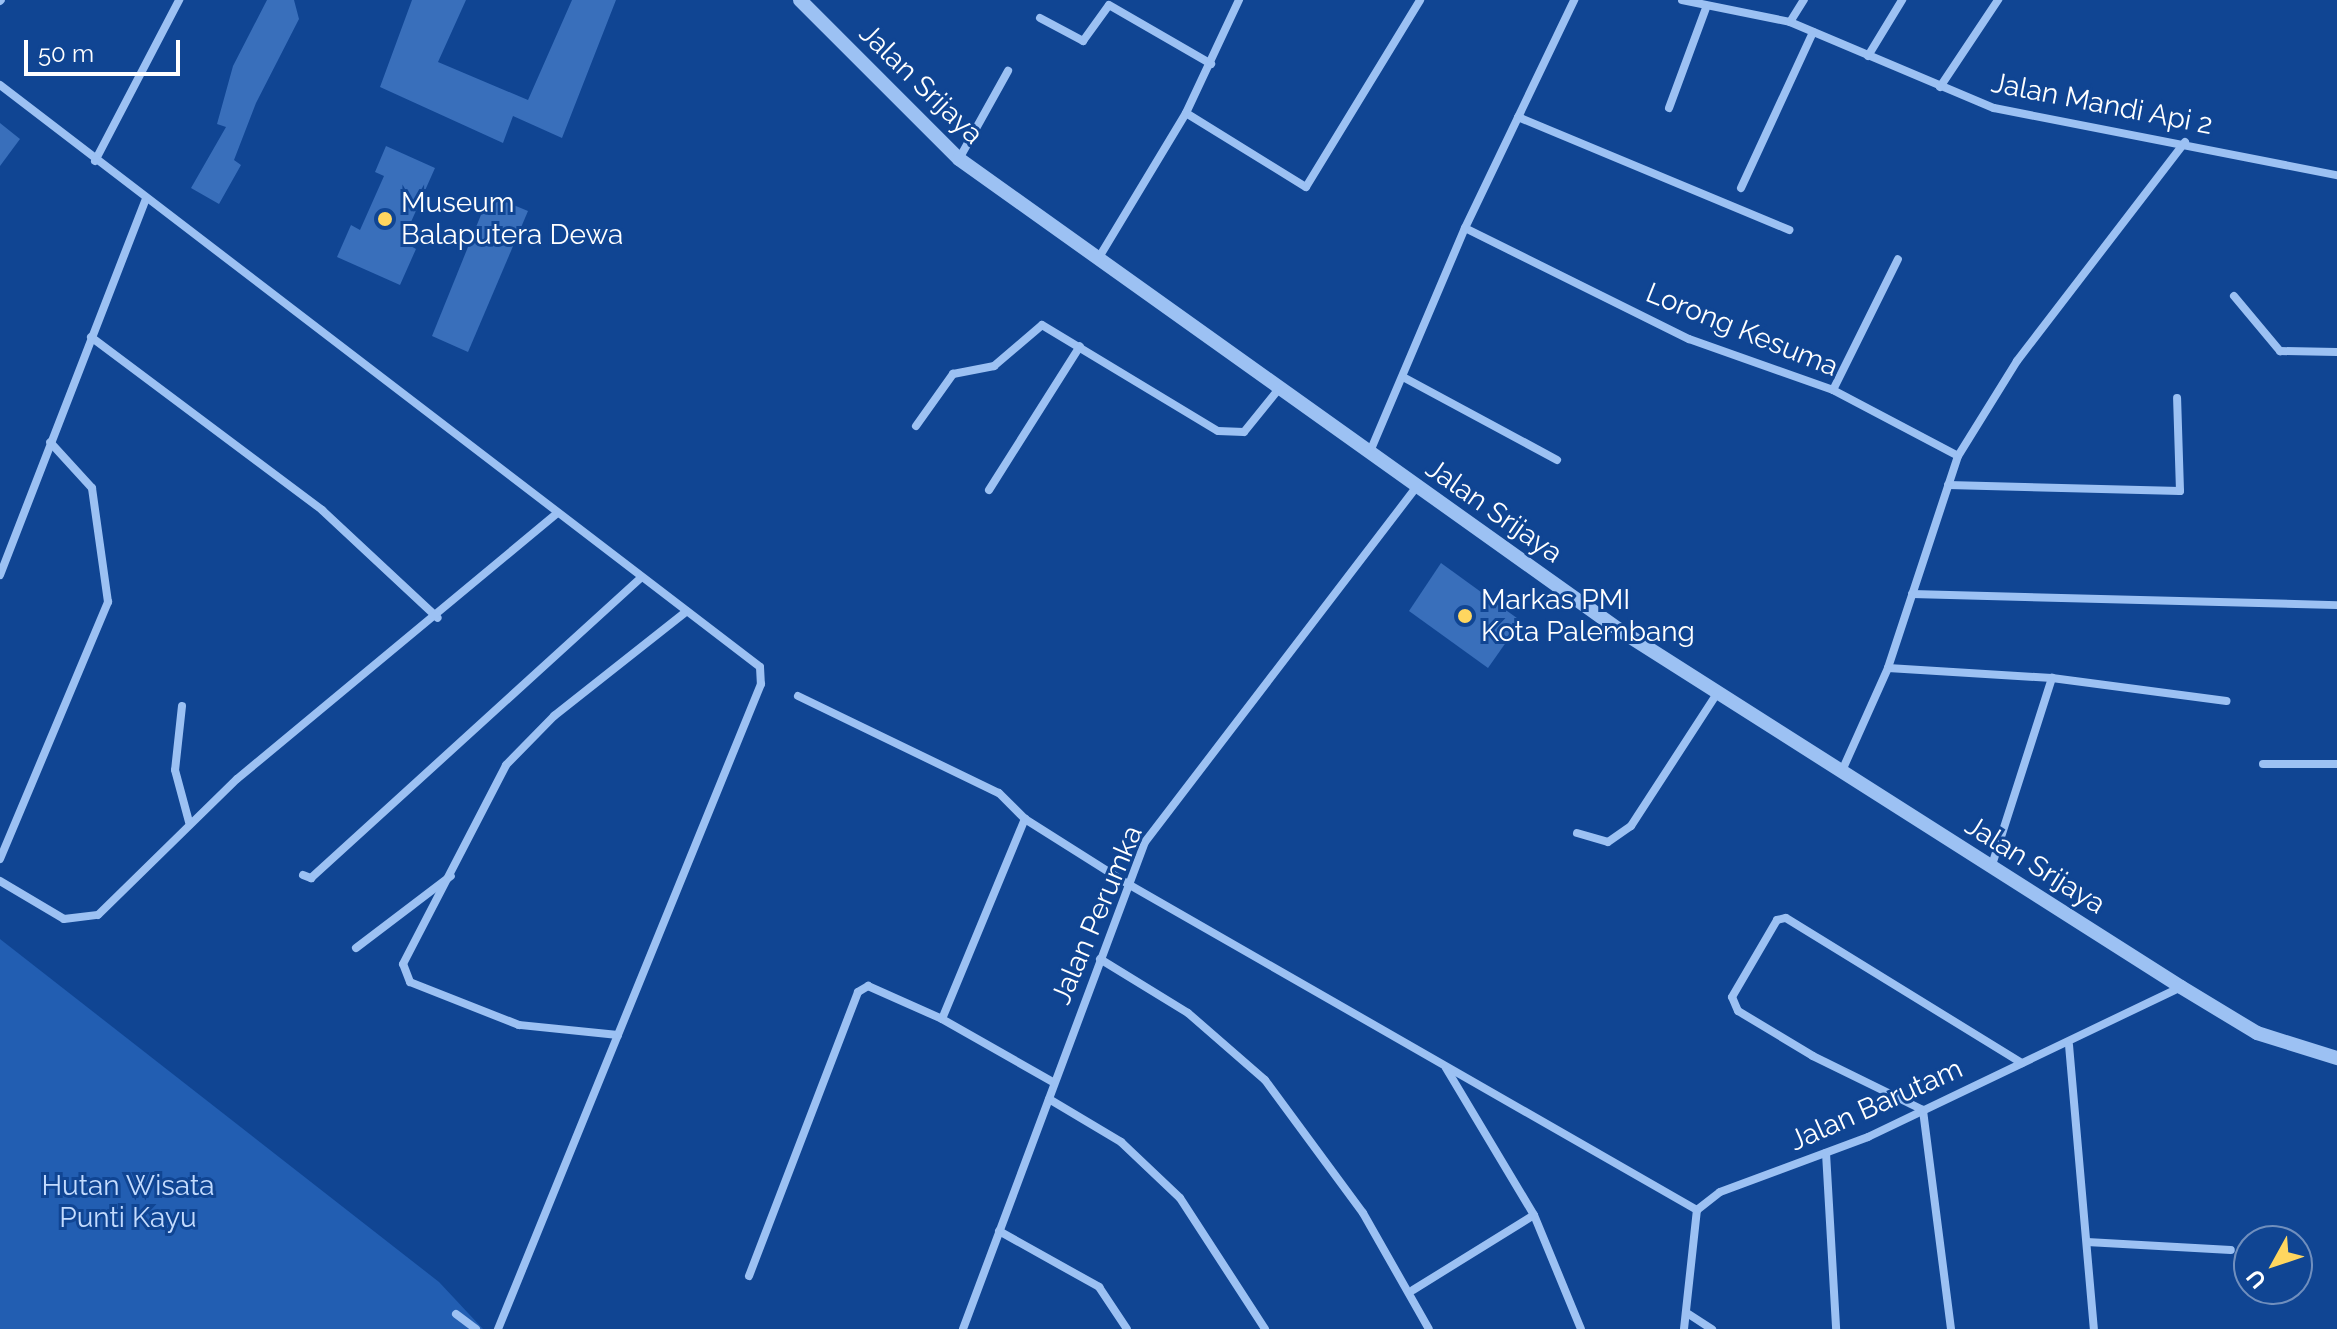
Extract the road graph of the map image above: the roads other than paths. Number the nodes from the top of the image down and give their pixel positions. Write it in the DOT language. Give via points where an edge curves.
graph roads {
  1 [pos="179,0"];
  2 [pos="800,0"];
  3 [pos="1239,0"];
  4 [pos="1420,0"];
  5 [pos="1574,0"];
  6 [pos="1682,0"];
  7 [pos="1804,0"];
  8 [pos="1902,0"];
  9 [pos="1998,0"];
  10 [pos="1706,8"];
  11 [pos="1040,18"];
  12 [pos="1790,22"];
  13 [pos="1813,32"];
  14 [pos="1868,56"];
  15 [pos="1211,64"];
  16 [pos="1008,71"];
  17 [pos="0,85"];
  18 [pos="1940,87"];
  19 [pos="1669,108"];
  20 [pos="1186,113"];
  21 [pos="1518,117"];
  22 [pos="2185,142"];
  23 [pos="959,159"];
  24 [pos="95,161"];
  25 [pos="2337,175"];
  26 [pos="1741,188"];
  27 [pos="146,198"];
  28 [pos="1465,228"];
  29 [pos="1789,230"];
  30 [pos="1898,259"];
  31 [pos="1097,261"];
  32 [pos="2234,296"];
  33 [pos="91,337"];
  34 [pos="1080,346"];
  35 [pos="2337,352"];
  36 [pos="1403,377"];
  37 [pos="1278,390"];
  38 [pos="1833,390"];
  39 [pos="2177,398"];
  40 [pos="916,426"];
  41 [pos="50,442"];
  42 [pos="1369,455"];
  43 [pos="1958,456"];
  44 [pos="1557,460"];
  45 [pos="1948,485"];
  46 [pos="1415,489"];
  47 [pos="989,490"];
  48 [pos="556,514"];
  49 [pos="0,575"];
  50 [pos="642,577"];
  51 [pos="1912,594"];
  52 [pos="2337,605"];
  53 [pos="687,611"];
  54 [pos="438,618"];
  55 [pos="1888,668"];
  56 [pos="2052,678"];
  57 [pos="1716,695"];
  58 [pos="798,696"];
  59 [pos="2226,701"];
  60 [pos="182,706"];
  61 [pos="2263,764"];
  62 [pos="2337,764"];
  63 [pos="1841,774"];
  64 [pos="1025,819"];
  65 [pos="189,822"];
  66 [pos="1577,833"];
  67 [pos="0,859"];
  68 [pos="1991,868"];
  69 [pos="453,874"];
  70 [pos="303,875"];
  71 [pos="0,881"];
  72 [pos="1128,884"];
  73 [pos="356,948"];
  74 [pos="1100,959"];
  75 [pos="2181,987"];
  76 [pos="942,1019"];
  77 [pos="618,1035"];
  78 [pos="2069,1045"];
  79 [pos="2337,1058"];
  80 [pos="2022,1063"];
  81 [pos="1446,1067"];
  82 [pos="1053,1082"];
  83 [pos="1049,1099"];
  84 [pos="1923,1110"];
  85 [pos="1826,1153"];
  86 [pos="1697,1210"];
  87 [pos="1534,1215"];
  88 [pos="999,1231"];
  89 [pos="2087,1242"];
  90 [pos="2231,1250"];
  91 [pos="749,1276"];
  92 [pos="1413,1290"];
  93 [pos="1687,1313"];
  94 [pos="456,1314"];
  95 [pos="476,1329"];
  96 [pos="498,1329"];
  97 [pos="963,1329"];
  98 [pos="1127,1329"];
  99 [pos="1265,1329"];
  100 [pos="1429,1329"];
  101 [pos="1581,1329"];
  102 [pos="1684,1329"];
  103 [pos="1712,1329"];
  104 [pos="1836,1329"];
  105 [pos="1951,1329"];
  106 [pos="2094,1329"];
  1 -- 24 [label="street"];
  2 -- 23 [label="street, Jalan Srijaya"];
  3 -- 15 [label="street"];
  4 -- 20 [label="street" via="1306,187"];
  5 -- 21 [label="street"];
  6 -- 10 [label="street, Jalan Mandi Api 2"];
  7 -- 12 [label="street"];
  8 -- 14 [label="street"];
  9 -- 18 [label="street"];
  10 -- 12 [label="street, Jalan Mandi Api 2"];
  10 -- 19 [label="street"];
  11 -- 15 [label="street" via="1083,41 1109,5"];
  12 -- 13 [label="street, Jalan Mandi Api 2"];
  13 -- 14 [label="street, Jalan Mandi Api 2"];
  13 -- 26 [label="street"];
  14 -- 18 [label="street, Jalan Mandi Api 2"];
  15 -- 20 [label="street"];
  16 -- 23 [label="street"];
  17 -- 24 [label="street"];
  18 -- 22 [label="street, Jalan Mandi Api 2" via="1994,108"];
  20 -- 31 [label="street"];
  21 -- 28 [label="street"];
  21 -- 29 [label="street"];
  22 -- 25 [label="street, Jalan Mandi Api 2"];
  22 -- 43 [label="street" via="2017,361"];
  23 -- 31 [label="street, Jalan Srijaya"];
  24 -- 27 [label="street"];
  27 -- 33 [label="street"];
  27 -- 48 [label="street"];
  28 -- 36 [label="street"];
  28 -- 38 [label="street, Lorong Kesuma" via="1689,339"];
  30 -- 38 [label="street"];
  31 -- 37 [label="street, Jalan Srijaya"];
  32 -- 35 [label="street" via="2280,351"];
  33 -- 41 [label="street"];
  33 -- 54 [label="street" via="322,510"];
  34 -- 37 [label="street" via="1231,435 1253,424"];
  34 -- 40 [label="street" via="1037,326 1000,363 953,374"];
  34 -- 47 [label="street"];
  36 -- 42 [label="street"];
  36 -- 44 [label="street"];
  37 -- 42 [label="street, Jalan Srijaya"];
  38 -- 43 [label="street, Lorong Kesuma"];
  39 -- 45 [label="street" via="2180,491"];
  41 -- 49 [label="street"];
  41 -- 67 [label="street" via="92,488 108,602"];
  42 -- 46 [label="street, Jalan Srijaya"];
  43 -- 45 [label="street"];
  45 -- 51 [label="street"];
  46 -- 57 [label="street, Jalan Srijaya"];
  46 -- 72 [label="street, Jalan Perumka" via="1145,842"];
  48 -- 50 [label="street"];
  48 -- 54 [label="street"];
  50 -- 53 [label="street"];
  50 -- 70 [label="street" via="311,878"];
  51 -- 52 [label="street"];
  51 -- 55 [label="street"];
  53 -- 69 [label="street" via="554,716 506,765"];
  53 -- 77 [label="street" via="760,667 761,684"];
  54 -- 65 [label="street"];
  55 -- 56 [label="street"];
  55 -- 63 [label="street"];
  56 -- 59 [label="street"];
  56 -- 68 [label="street"];
  57 -- 63 [label="street, Jalan Srijaya"];
  57 -- 66 [label="street" via="1631,826 1608,842"];
  58 -- 64 [label="street" via="999,793"];
  60 -- 65 [label="street" via="175,770"];
  61 -- 62 [label="street"];
  63 -- 68 [label="street, Jalan Srijaya"];
  64 -- 72 [label="street"];
  64 -- 76 [label="street"];
  65 -- 71 [label="street" via="98,915 82,922"];
  68 -- 75 [label="street, Jalan Srijaya"];
  69 -- 73 [label="street"];
  69 -- 77 [label="street" via="403,964 410,982 519,1025"];
  72 -- 74 [label="street, Jalan Perumka"];
  72 -- 81 [label="street"];
  74 -- 82 [label="street, Jalan Perumka"];
  74 -- 92 [label="street" via="1188,1013 1265,1080"];
  75 -- 78 [label="street, Jalan Barutam"];
  75 -- 79 [label="street, Jalan Srijaya" via="2257,1033"];
  76 -- 82 [label="street"];
  76 -- 91 [label="street" via="868,986 858,992"];
  77 -- 96 [label="street"];
  78 -- 80 [label="street, Jalan Barutam"];
  78 -- 89 [label="street"];
  80 -- 84 [label="street, Jalan Barutam"];
  80 -- 84 [label="street" via="1786,918 1777,920 1732,997 1738,1011"];
  81 -- 86 [label="street"];
  81 -- 87 [label="street"];
  82 -- 83 [label="street, Jalan Perumka"];
  83 -- 88 [label="street, Jalan Perumka"];
  83 -- 99 [label="street" via="1121,1142 1180,1198"];
  84 -- 85 [label="street, Jalan Barutam"];
  84 -- 105 [label="street"];
  85 -- 86 [label="street, Jalan Barutam" via="1720,1192"];
  85 -- 104 [label="street"];
  86 -- 93 [label="street"];
  87 -- 92 [label="street"];
  87 -- 101 [label="street"];
  88 -- 97 [label="street, Jalan Perumka"];
  88 -- 98 [label="street" via="1099,1287"];
  89 -- 90 [label="street"];
  89 -- 106 [label="street"];
  92 -- 100 [label="street"];
  93 -- 102 [label="street"];
  93 -- 103 [label="street"];
  94 -- 95 [label="street"];
}
